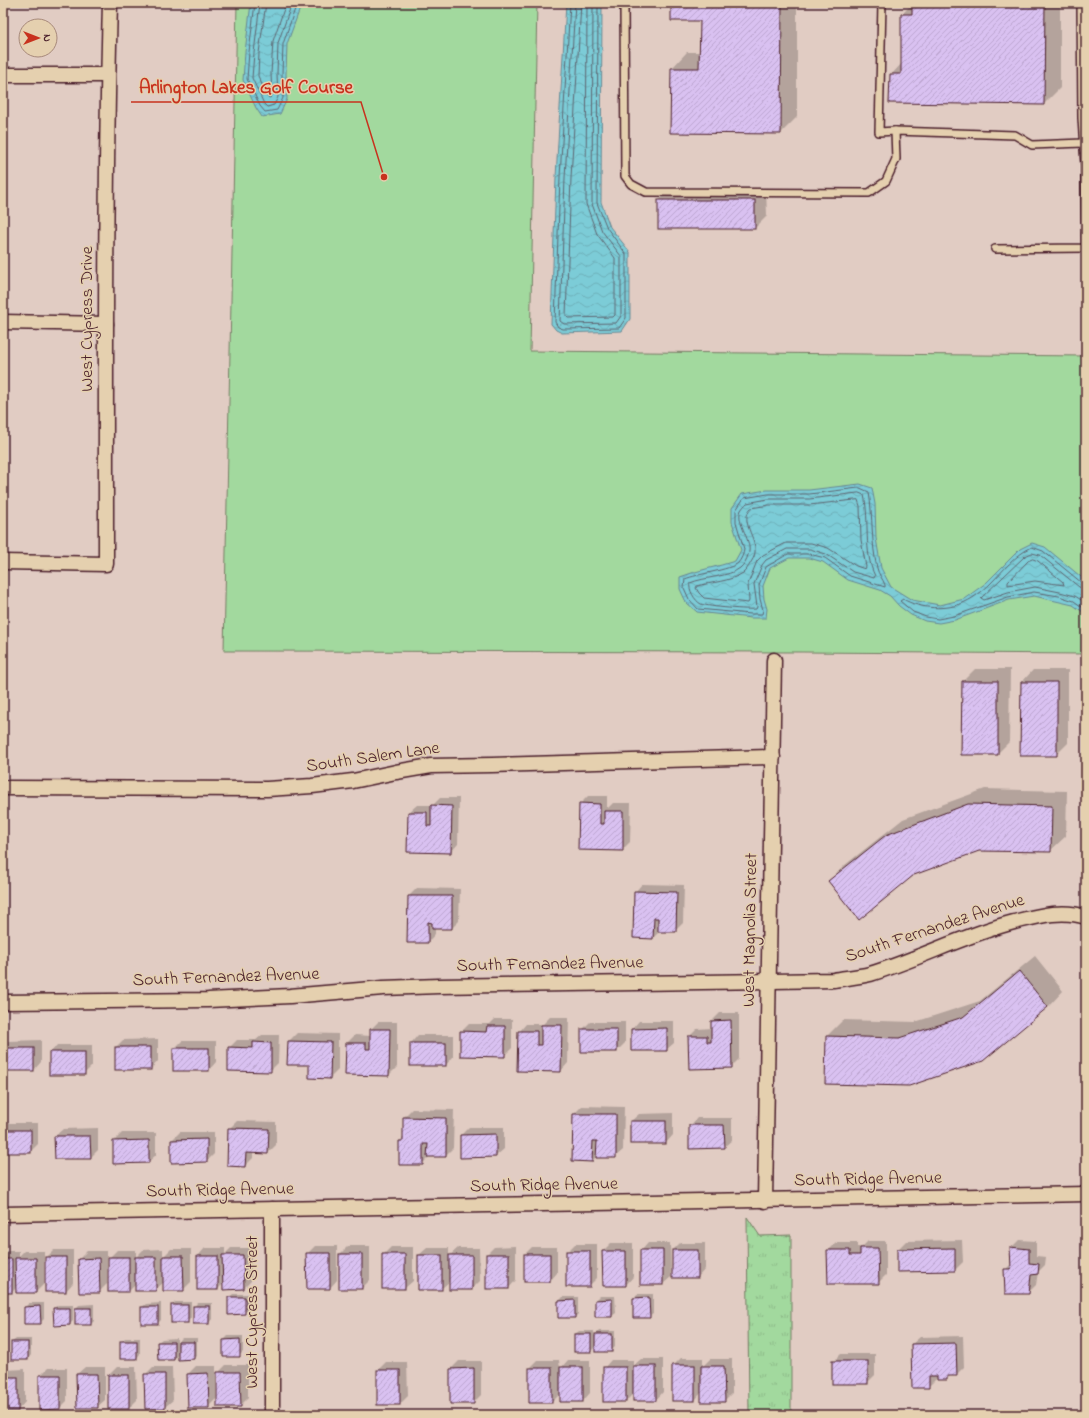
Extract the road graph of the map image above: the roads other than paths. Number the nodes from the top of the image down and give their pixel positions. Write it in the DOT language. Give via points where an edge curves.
graph roads {
  1 [pos="110,3"];
  2 [pos="624,3"];
  3 [pos="882,3"];
  4 [pos="1081,3"];
  5 [pos="3,75"];
  6 [pos="108,75"];
  7 [pos="895,131"];
  8 [pos="1083,143"];
  9 [pos="995,249"];
  10 [pos="3,322"];
  11 [pos="106,324"];
  12 [pos="3,562"];
  13 [pos="774,660"];
  14 [pos="773,757"];
  15 [pos="3,788"];
  16 [pos="1086,916"];
  17 [pos="769,981"];
  18 [pos="3,1002"];
  19 [pos="1086,1194"];
  20 [pos="765,1201"];
  21 [pos="272,1209"];
  22 [pos="3,1214"];
  23 [pos="272,1415"];
  1 -- 6 [label="street, West Cypress Drive"];
  2 -- 7 [label="lane" via="625,176 631,184 646,192 869,193 886,181 896,159"];
  3 -- 7 [label="lane" via="879,132"];
  4 -- 8 [label="lane"];
  5 -- 6 [label="street"];
  6 -- 11 [label="street, West Cypress Drive"];
  7 -- 8 [label="lane" via="1015,135 1032,145"];
  8 -- 9 [label="lane" via="1086,248"];
  10 -- 11 [label="street"];
  11 -- 12 [label="street, West Cypress Drive" via="106,564"];
  13 -- 14 [label="street, West Magnolia Street"];
  14 -- 15 [label="street, South Salem Lane" via="431,766 353,781 267,789"];
  14 -- 17 [label="street, West Magnolia Street"];
  16 -- 17 [label="street, South Fernandez Avenue" via="1075,913 1041,915 1012,922 869,974 834,980"];
  17 -- 18 [label="street, South Fernandez Avenue" via="439,986 208,1000"];
  17 -- 20 [label="street, West Magnolia Street"];
  19 -- 20 [label="street, South Ridge Avenue"];
  20 -- 21 [label="street, South Ridge Avenue"];
  21 -- 22 [label="street, South Ridge Avenue"];
  21 -- 23 [label="street, West Cypress Street"];
}
